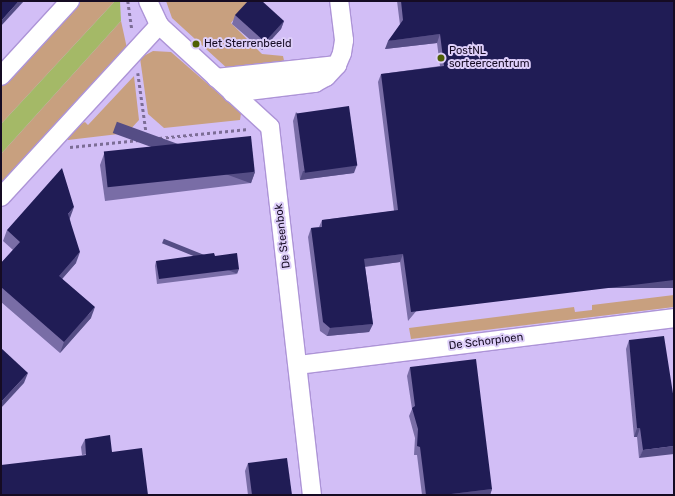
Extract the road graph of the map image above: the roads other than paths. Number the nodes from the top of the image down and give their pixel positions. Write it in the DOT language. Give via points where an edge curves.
graph roads {
  1 [pos="70,1"];
  2 [pos="148,1"];
  3 [pos="339,1"];
  4 [pos="159,25"];
  5 [pos="337,65"];
  6 [pos="1,76"];
  7 [pos="216,78"];
  8 [pos="232,92"];
  9 [pos="1,197"];
  10 [pos="674,318"];
  11 [pos="298,365"];
  12 [pos="312,495"];
  1 -- 6 [label="street"];
  2 -- 4 [label="street"];
  3 -- 5 [label="street" via="344,40"];
  4 -- 7 [label="street"];
  4 -- 9 [label="street"];
  5 -- 7 [label="street"];
  5 -- 8 [label="street" via="315,83"];
  7 -- 8 [label="street"];
  8 -- 11 [label="street, De Steenbok" via="270,128"];
  10 -- 11 [label="street, De Schorpioen"];
  11 -- 12 [label="street, De Steenbok"];
}
